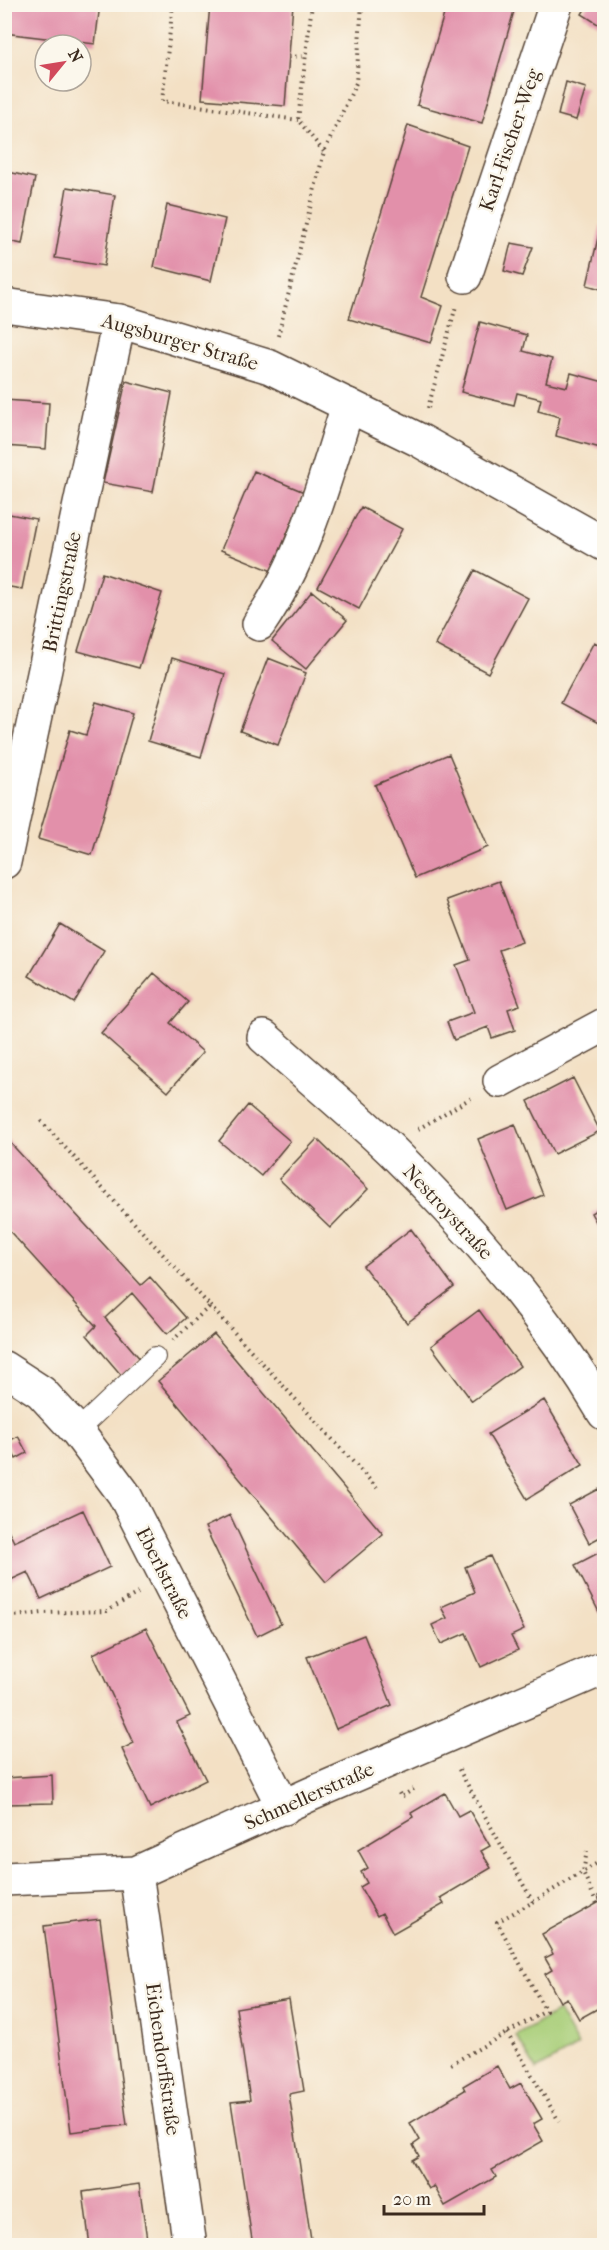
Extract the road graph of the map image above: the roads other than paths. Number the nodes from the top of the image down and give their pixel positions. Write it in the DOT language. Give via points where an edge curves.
graph roads {
  1 [pos="556,4"];
  2 [pos="465,276"];
  3 [pos="4,305"];
  4 [pos="119,321"];
  5 [pos="348,405"];
  6 [pos="604,544"];
  7 [pos="259,624"];
  8 [pos="4,862"];
  9 [pos="604,1025"];
  10 [pos="264,1037"];
  11 [pos="500,1081"];
  12 [pos="155,1357"];
  13 [pos="4,1368"];
  14 [pos="604,1413"];
  15 [pos="77,1431"];
  16 [pos="602,1674"];
  17 [pos="284,1808"];
  18 [pos="136,1874"];
  19 [pos="4,1879"];
  20 [pos="190,2246"];
  1 -- 2 [label="street, Karl-Fischer-Weg"];
  3 -- 4 [label="street, Augsburger Straße"];
  4 -- 5 [label="street, Augsburger Straße" via="270,367"];
  4 -- 8 [label="street, Brittingstraße"];
  5 -- 6 [label="street, Augsburger Straße" via="419,440"];
  5 -- 7 [label="street" via="316,508 275,601"];
  9 -- 11 [label="street"];
  10 -- 14 [label="street, Nestroystraße" via="388,1147 458,1220 550,1332"];
  12 -- 15 [label="lane"];
  13 -- 15 [label="street, Eberlstraße" via="41,1392"];
  15 -- 17 [label="street, Eberlstraße" via="124,1494"];
  16 -- 17 [label="street, Schmellerstraße" via="382,1763"];
  17 -- 18 [label="street, Schmellerstraße"];
  18 -- 19 [label="street, Schmellerstraße"];
  18 -- 20 [label="street, Eichendorffstraße"];
}
